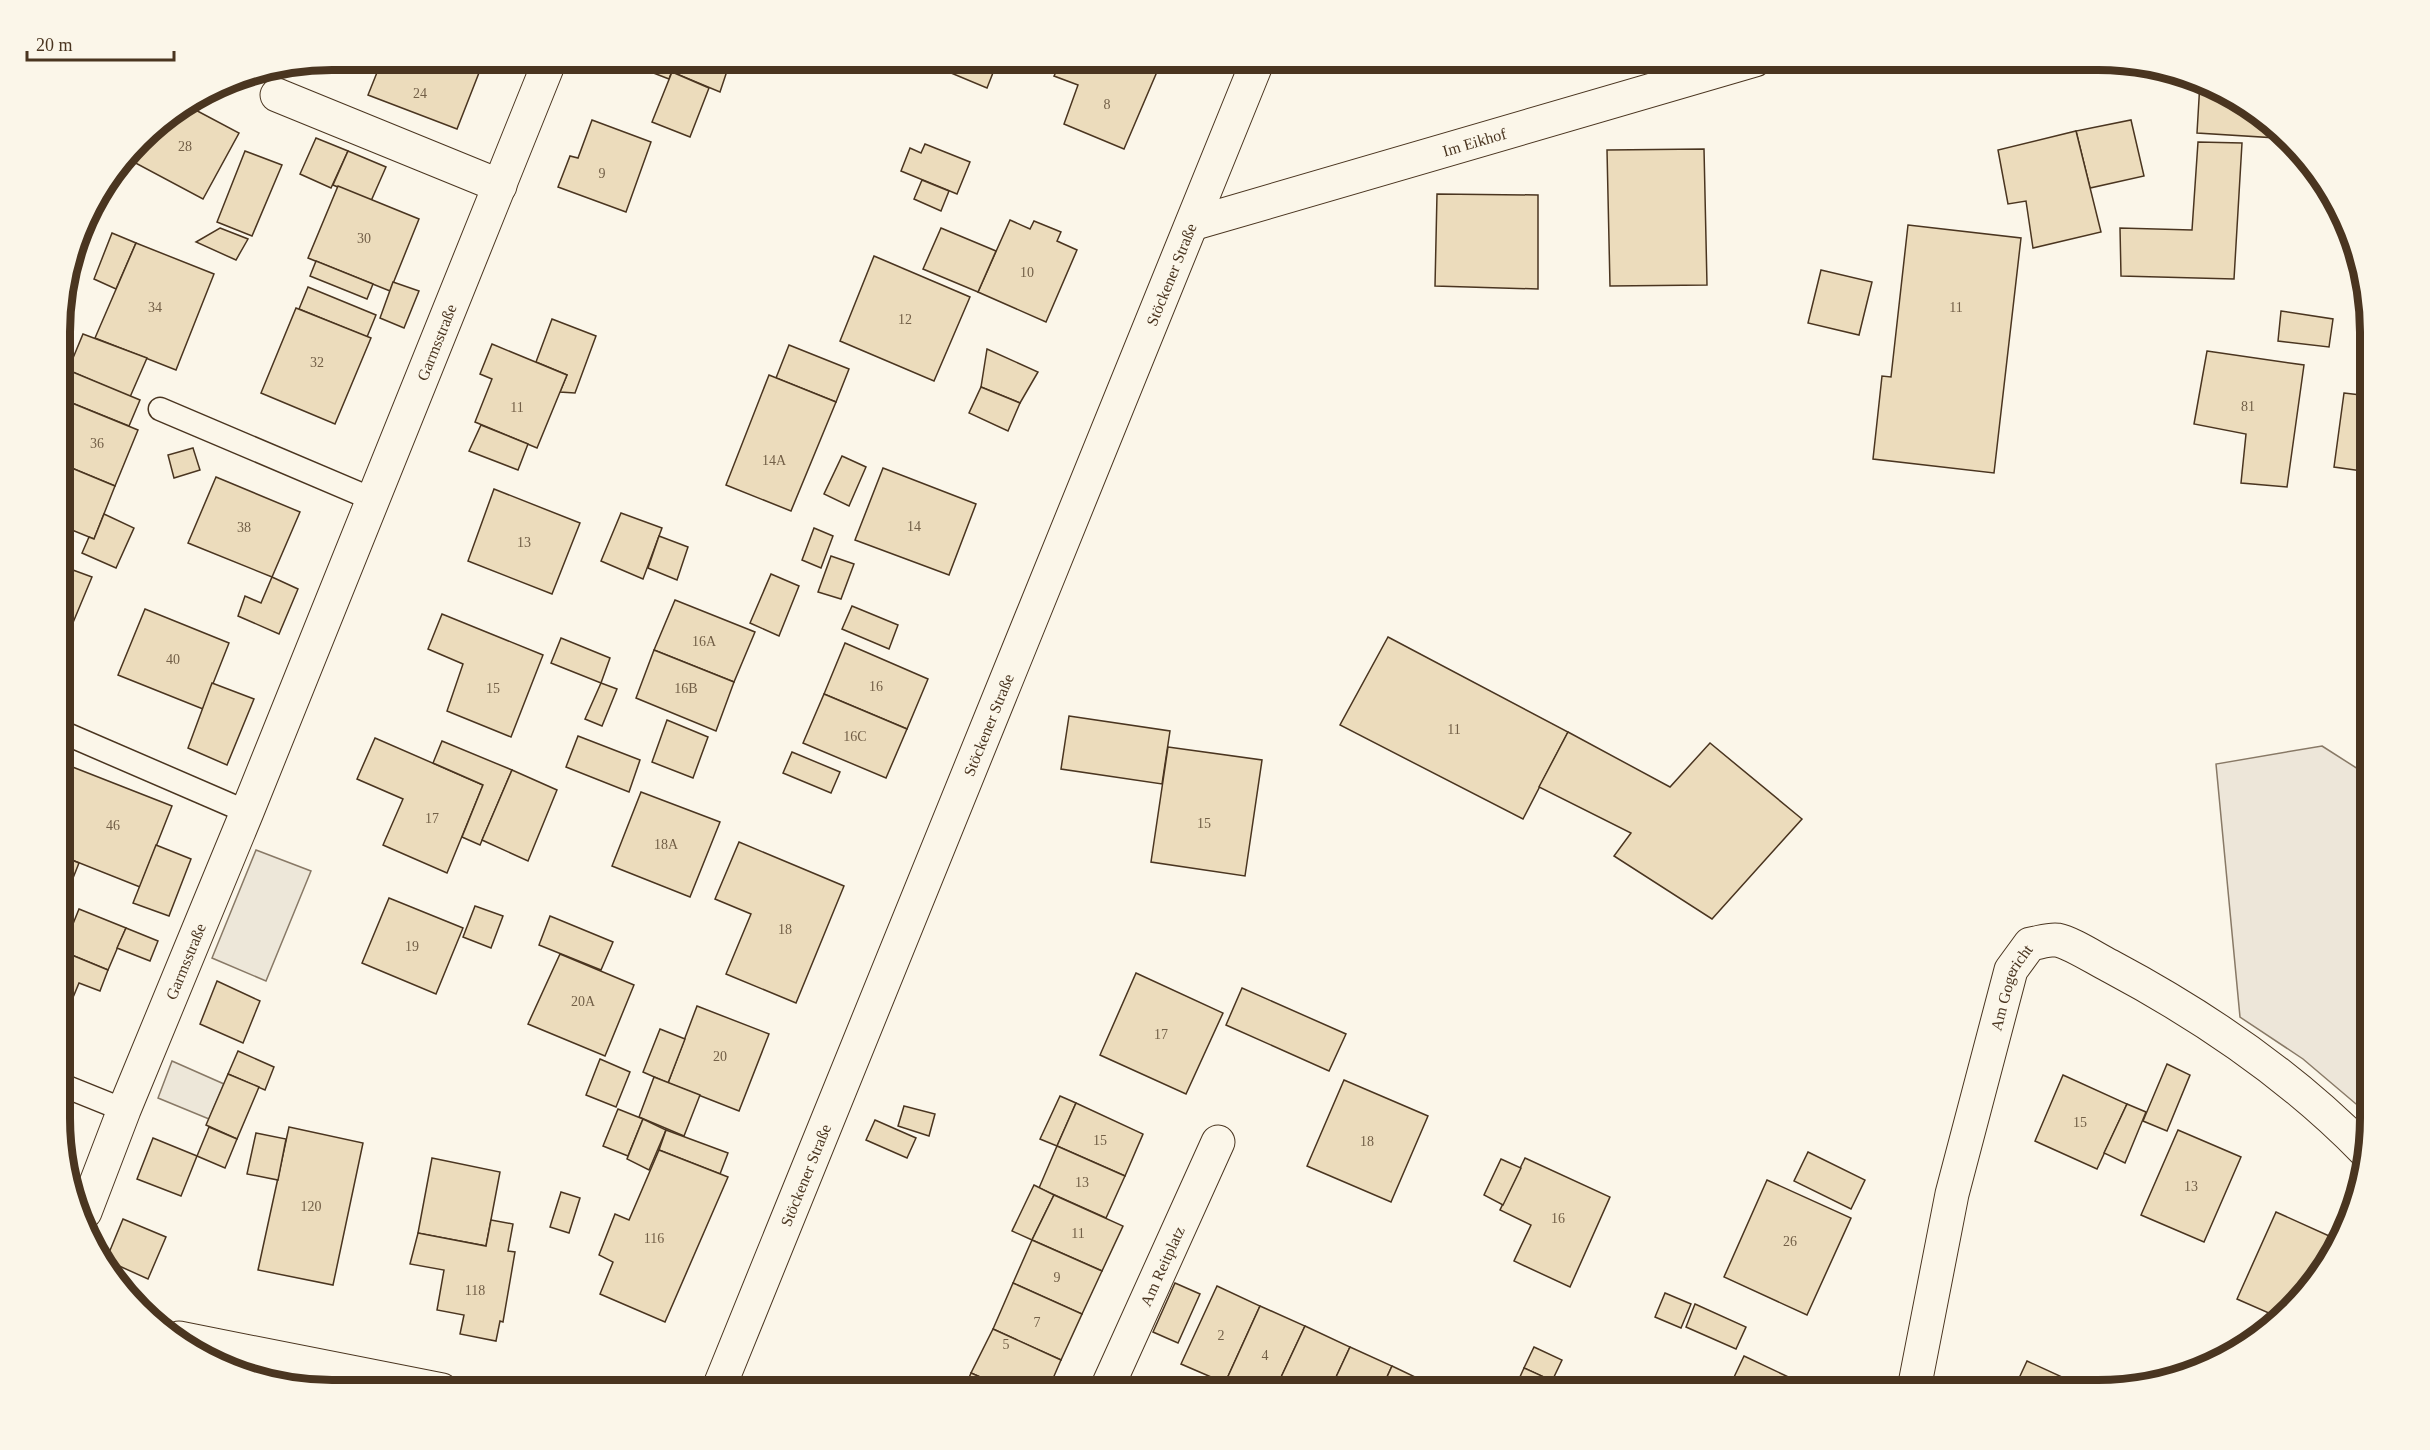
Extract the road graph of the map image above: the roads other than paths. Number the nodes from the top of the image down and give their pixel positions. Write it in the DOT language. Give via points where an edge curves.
graph roads {
  1 [pos="546,70"];
  2 [pos="1254,70"];
  3 [pos="1721,70"];
  4 [pos="277,95"];
  5 [pos="500,186"];
  6 [pos="1192,224"];
  7 [pos="160,409"];
  8 [pos="372,499"];
  9 [pos="70,735"];
  10 [pos="247,812"];
  11 [pos="70,1088"];
  12 [pos="124,1110"];
  13 [pos="1218,1142"];
  14 [pos="2358,1144"];
  15 [pos="86,1208"];
  16 [pos="197,1342"];
  17 [pos="391,1380"];
  18 [pos="722,1380"];
  19 [pos="1111,1380"];
  20 [pos="1916,1380"];
  1 -- 5 [label="street, Garmsstraße"];
  2 -- 6 [label="street, Stöckener Straße"];
  3 -- 6 [label="street, Im Eikhof"];
  4 -- 5 [label="street"];
  5 -- 8 [label="street, Garmsstraße"];
  6 -- 18 [label="street, Stöckener Straße"];
  7 -- 8 [label="lane"];
  8 -- 10 [label="street, Garmsstraße"];
  9 -- 10 [label="lane"];
  10 -- 12 [label="street, Garmsstraße"];
  11 -- 12 [label="lane"];
  12 -- 15 [label="street, Garmsstraße"];
  13 -- 19 [label="street, Am Reitplatz"];
  14 -- 20 [label="street, Am Gogericht" via="2324,1109 2242,1045 2134,979 2056,940 2030,944 2012,970 1952,1194"];
  16 -- 17 [label="street"];
}
